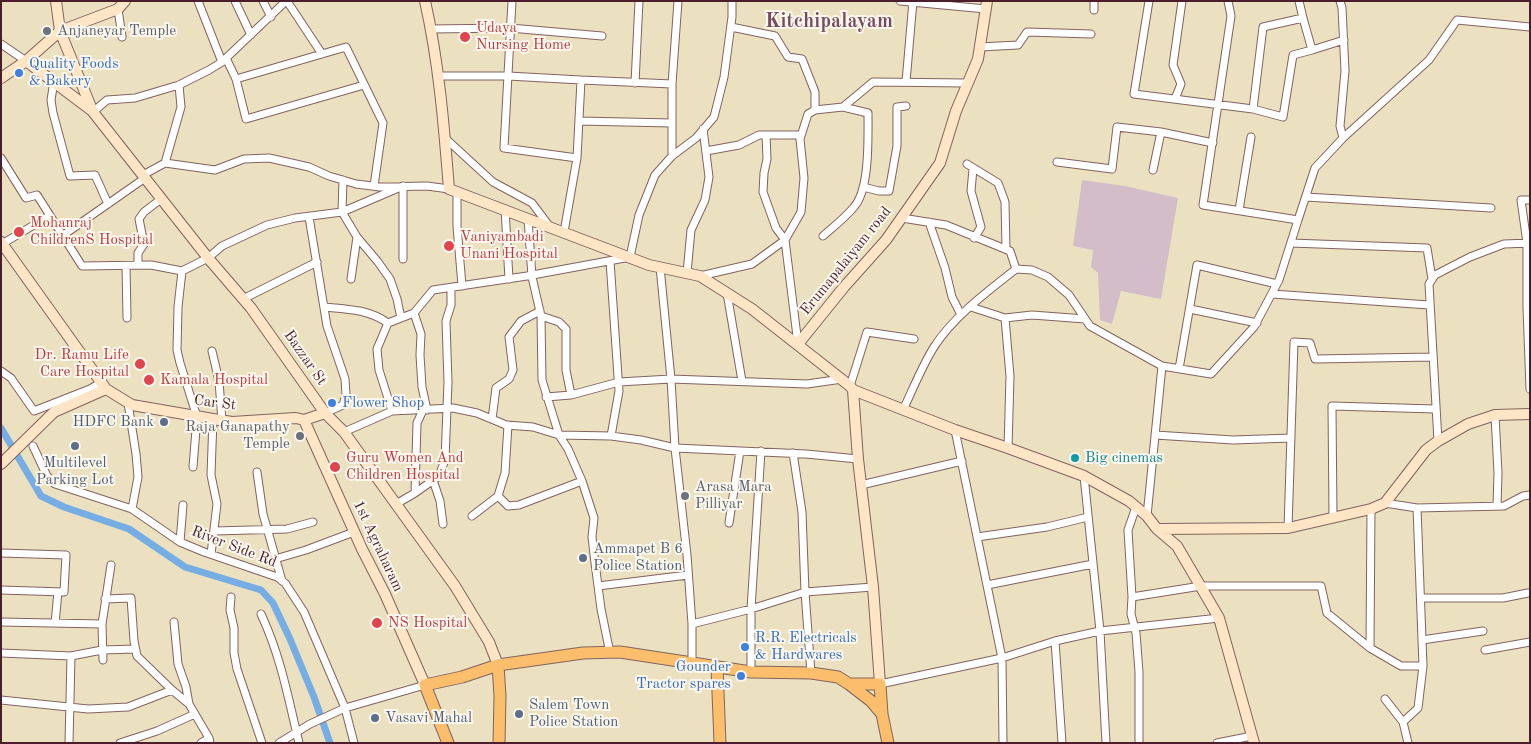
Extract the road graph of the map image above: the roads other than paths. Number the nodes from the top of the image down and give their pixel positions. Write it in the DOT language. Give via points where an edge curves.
graph roads {
  1 [pos="56,1"];
  2 [pos="198,1"];
  3 [pos="234,1"];
  4 [pos="263,1"];
  5 [pos="287,1"];
  6 [pos="425,1"];
  7 [pos="512,1"];
  8 [pos="639,1"];
  9 [pos="678,1"];
  10 [pos="732,1"];
  11 [pos="900,1"];
  12 [pos="1094,1"];
  13 [pos="1149,1"];
  14 [pos="1182,1"];
  15 [pos="1299,1"];
  16 [pos="1340,1"];
  17 [pos="913,2"];
  18 [pos="1229,2"];
  19 [pos="939,3"];
  20 [pos="122,5"];
  21 [pos="987,5"];
  22 [pos="1094,10"];
  23 [pos="271,17"];
  24 [pos="1303,18"];
  25 [pos="731,27"];
  26 [pos="1530,27"];
  27 [pos="510,28"];
  28 [pos="431,29"];
  29 [pos="60,31"];
  30 [pos="251,34"];
  31 [pos="1091,34"];
  32 [pos="602,36"];
  33 [pos="122,37"];
  34 [pos="1344,40"];
  35 [pos="1,44"];
  36 [pos="980,46"];
  37 [pos="1312,50"];
  38 [pos="322,54"];
  39 [pos="224,60"];
  40 [pos="26,61"];
  41 [pos="438,76"];
  42 [pos="508,76"];
  43 [pos="1,78"];
  44 [pos="236,79"];
  45 [pos="581,80"];
  46 [pos="54,81"];
  47 [pos="906,82"];
  48 [pos="635,83"];
  49 [pos="967,83"];
  50 [pos="672,84"];
  51 [pos="179,85"];
  52 [pos="364,85"];
  53 [pos="1175,99"];
  54 [pos="1219,105"];
  55 [pos="906,106"];
  56 [pos="843,107"];
  57 [pos="1253,109"];
  58 [pos="815,110"];
  59 [pos="93,112"];
  60 [pos="579,121"];
  61 [pos="672,124"];
  62 [pos="703,129"];
  63 [pos="1161,132"];
  64 [pos="766,135"];
  65 [pos="801,135"];
  66 [pos="1251,137"];
  67 [pos="445,138"];
  68 [pos="1343,138"];
  69 [pos="1214,143"];
  70 [pos="706,151"];
  71 [pos="672,156"];
  72 [pos="1,158"];
  73 [pos="577,158"];
  74 [pos="1057,162"];
  75 [pos="165,164"];
  76 [pos="1153,170"];
  77 [pos="144,177"];
  78 [pos="343,180"];
  79 [pos="374,186"];
  80 [pos="403,186"];
  81 [pos="863,187"];
  82 [pos="453,190"];
  83 [pos="1306,197"];
  84 [pos="161,199"];
  85 [pos="1530,200"];
  86 [pos="108,204"];
  87 [pos="1492,208"];
  88 [pos="505,209"];
  89 [pos="1240,210"];
  90 [pos="342,212"];
  91 [pos="49,216"];
  92 [pos="309,217"];
  93 [pos="528,218"];
  94 [pos="902,218"];
  95 [pos="1298,220"];
  96 [pos="929,222"];
  97 [pos="550,227"];
  98 [pos="564,232"];
  99 [pos="62,236"];
  100 [pos="823,236"];
  101 [pos="357,237"];
  102 [pos="974,238"];
  103 [pos="785,240"];
  104 [pos="2,243"];
  105 [pos="1528,243"];
  106 [pos="1291,244"];
  107 [pos="1006,249"];
  108 [pos="630,257"];
  109 [pos="1194,257"];
  110 [pos="208,258"];
  111 [pos="403,259"];
  112 [pos="610,261"];
  113 [pos="317,262"];
  114 [pos="138,265"];
  115 [pos="1197,265"];
  116 [pos="126,266"];
  117 [pos="660,267"];
  118 [pos="1016,270"];
  119 [pos="182,271"];
  120 [pos="687,273"];
  121 [pos="532,275"];
  122 [pos="700,276"];
  123 [pos="351,279"];
  124 [pos="509,279"];
  125 [pos="1432,279"];
  126 [pos="1277,284"];
  127 [pos="462,286"];
  128 [pos="451,288"];
  129 [pos="727,293"];
  130 [pos="1272,294"];
  131 [pos="243,299"];
  132 [pos="1429,305"];
  133 [pos="324,307"];
  134 [pos="971,307"];
  135 [pos="1190,309"];
  136 [pos="414,313"];
  137 [pos="541,314"];
  138 [pos="962,315"];
  139 [pos="127,318"];
  140 [pos="401,318"];
  141 [pos="1005,318"];
  142 [pos="1085,319"];
  143 [pos="388,323"];
  144 [pos="1257,323"];
  145 [pos="914,339"];
  146 [pos="798,344"];
  147 [pos="212,351"];
  148 [pos="1432,358"];
  149 [pos="1162,366"];
  150 [pos="1179,369"];
  151 [pos="1,371"];
  152 [pos="671,380"];
  153 [pos="742,381"];
  154 [pos="619,382"];
  155 [pos="104,385"];
  156 [pos="849,385"];
  157 [pos="1530,390"];
  158 [pos="571,395"];
  159 [pos="546,397"];
  160 [pos="128,403"];
  161 [pos="446,409"];
  162 [pos="1435,409"];
  163 [pos="425,410"];
  164 [pos="903,410"];
  165 [pos="392,411"];
  166 [pos="325,413"];
  167 [pos="1530,414"];
  168 [pos="1495,415"];
  169 [pos="197,417"];
  170 [pos="492,419"];
  171 [pos="217,420"];
  172 [pos="304,420"];
  173 [pos="508,425"];
  174 [pos="955,430"];
  175 [pos="344,432"];
  176 [pos="559,435"];
  177 [pos="1155,435"];
  178 [pos="611,436"];
  179 [pos="1291,438"];
  180 [pos="1438,441"];
  181 [pos="33,446"];
  182 [pos="675,448"];
  183 [pos="1008,448"];
  184 [pos="740,451"];
  185 [pos="761,451"];
  186 [pos="793,453"];
  187 [pos="858,459"];
  188 [pos="962,461"];
  189 [pos="1,464"];
  190 [pos="193,467"];
  191 [pos="257,472"];
  192 [pos="1084,476"];
  193 [pos="433,480"];
  194 [pos="582,481"];
  195 [pos="861,485"];
  196 [pos="415,493"];
  197 [pos="1530,495"];
  198 [pos="498,496"];
  199 [pos="1385,502"];
  200 [pos="396,504"];
  201 [pos="183,505"];
  202 [pos="1497,506"];
  203 [pos="1136,507"];
  204 [pos="1417,508"];
  205 [pos="132,509"];
  206 [pos="1371,509"];
  207 [pos="472,516"];
  208 [pos="1147,516"];
  209 [pos="1088,517"];
  210 [pos="1333,518"];
  211 [pos="313,522"];
  212 [pos="729,523"];
  213 [pos="443,524"];
  214 [pos="1288,528"];
  215 [pos="1157,529"];
  216 [pos="214,530"];
  217 [pos="267,530"];
  218 [pos="354,532"];
  219 [pos="977,537"];
  220 [pos="180,542"];
  221 [pos="1,553"];
  222 [pos="211,554"];
  223 [pos="275,559"];
  224 [pos="110,564"];
  225 [pos="1093,564"];
  226 [pos="688,575"];
  227 [pos="282,581"];
  228 [pos="987,585"];
  229 [pos="598,586"];
  230 [pos="1201,586"];
  231 [pos="873,587"];
  232 [pos="1,590"];
  233 [pos="58,592"];
  234 [pos="805,592"];
  235 [pos="1528,593"];
  236 [pos="231,597"];
  237 [pos="1132,597"];
  238 [pos="106,598"];
  239 [pos="1420,598"];
  240 [pos="751,609"];
  241 [pos="261,614"];
  242 [pos="1219,618"];
  243 [pos="1,622"];
  244 [pos="174,622"];
  245 [pos="55,624"];
  246 [pos="102,624"];
  247 [pos="692,624"];
  248 [pos="1135,627"];
  249 [pos="1100,630"];
  250 [pos="1483,631"];
  251 [pos="1422,640"];
  252 [pos="1056,641"];
  253 [pos="1530,642"];
  254 [pos="135,648"];
  255 [pos="1370,648"];
  256 [pos="102,650"];
  257 [pos="1486,650"];
  258 [pos="1,653"];
  259 [pos="610,653"];
  260 [pos="71,656"];
  261 [pos="1002,658"];
  262 [pos="102,660"];
  263 [pos="692,662"];
  264 [pos="498,665"];
  265 [pos="717,666"];
  266 [pos="1423,666"];
  267 [pos="751,672"];
  268 [pos="811,673"];
  269 [pos="849,684"];
  270 [pos="880,684"];
  271 [pos="424,685"];
  272 [pos="172,690"];
  273 [pos="1385,699"];
  274 [pos="1,700"];
  275 [pos="189,704"];
  276 [pos="71,708"];
  277 [pos="345,708"];
  278 [pos="195,714"];
  279 [pos="882,714"];
  280 [pos="1403,722"];
  281 [pos="296,732"];
  282 [pos="1253,740"];
  283 [pos="210,741"];
  284 [pos="1227,742"];
  285 [pos="69,743"];
  286 [pos="120,743"];
  287 [pos="201,743"];
  288 [pos="262,743"];
  289 [pos="279,743"];
  290 [pos="299,743"];
  291 [pos="354,743"];
  292 [pos="448,743"];
  293 [pos="499,743"];
  294 [pos="720,743"];
  295 [pos="888,743"];
  296 [pos="1002,743"];
  297 [pos="1062,743"];
  298 [pos="1106,743"];
  299 [pos="1140,743"];
  300 [pos="1217,743"];
  301 [pos="1408,743"];
  1 -- 29 [label="main road, Bazzar St"];
  2 -- 39 [label="street"];
  3 -- 30 [label="street"];
  4 -- 23 [label="street"];
  5 -- 23 [label="street"];
  5 -- 38 [label="street"];
  6 -- 28 [label="main road"];
  7 -- 27 [label="street"];
  8 -- 48 [label="street"];
  9 -- 50 [label="street"];
  10 -- 25 [label="street"];
  11 -- 17 [label="street"];
  12 -- 22 [label="street"];
  13 -- 53 [label="street" via="1134,94"];
  14 -- 53 [label="street" via="1173,65 1181,84"];
  15 -- 24 [label="street"];
  16 -- 34 [label="street"];
  17 -- 19 [label="street"];
  17 -- 47 [label="street"];
  18 -- 54 [label="street" via="1231,16"];
  19 -- 21 [label="street"];
  20 -- 29 [label="main road"];
  20 -- 33 [label="street"];
  21 -- 36 [label="main road, Erumapalaiyam road"];
  23 -- 30 [label="street"];
  24 -- 37 [label="street"];
  24 -- 57 [label="street" via="1263,27"];
  25 -- 58 [label="street" via="775,36 788,57 802,59 815,92"];
  25 -- 62 [label="street" via="714,117"];
  26 -- 68 [label="street" via="1457,20 1429,60"];
  27 -- 28 [label="street"];
  27 -- 32 [label="street"];
  27 -- 42 [label="street"];
  28 -- 41 [label="main road"];
  29 -- 40 [label="main road"];
  29 -- 59 [label="main road, Bazzar St"];
  30 -- 39 [label="street"];
  31 -- 36 [label="street" via="1027,32 1018,45"];
  34 -- 37 [label="street"];
  34 -- 68 [label="street" via="1340,126"];
  35 -- 40 [label="street"];
  36 -- 49 [label="main road, Erumapalaiyam road"];
  37 -- 57 [label="street" via="1293,54 1283,117"];
  38 -- 44 [label="street"];
  38 -- 52 [label="street" via="346,47"];
  39 -- 44 [label="street"];
  39 -- 51 [label="street"];
  40 -- 43 [label="main road"];
  40 -- 46 [label="main road"];
  41 -- 42 [label="street"];
  41 -- 67 [label="main road"];
  42 -- 45 [label="street"];
  42 -- 73 [label="street" via="504,148"];
  44 -- 52 [label="street" via="246,119"];
  45 -- 48 [label="street"];
  45 -- 60 [label="street"];
  46 -- 59 [label="main road"];
  46 -- 86 [label="street" via="53,114 70,176 95,175"];
  47 -- 49 [label="street"];
  47 -- 56 [label="street" via="873,82"];
  48 -- 50 [label="street"];
  49 -- 94 [label="main road, Erumapalaiyam road" via="940,163"];
  50 -- 61 [label="street"];
  51 -- 59 [label="street" via="135,98 107,100"];
  51 -- 75 [label="street" via="181,107"];
  52 -- 79 [label="street" via="383,124"];
  53 -- 54 [label="street"];
  54 -- 57 [label="street"];
  54 -- 69 [label="street"];
  55 -- 81 [label="street" via="897,107 897,146 889,191 879,192"];
  56 -- 58 [label="street"];
  56 -- 81 [label="street" via="868,113 868,155"];
  58 -- 65 [label="street" via="808,114"];
  59 -- 77 [label="main road, Bazzar St"];
  60 -- 61 [label="street"];
  60 -- 73 [label="street"];
  61 -- 71 [label="street"];
  62 -- 70 [label="street"];
  62 -- 71 [label="street"];
  63 -- 69 [label="street"];
  63 -- 74 [label="street" via="1117,127 1112,169"];
  63 -- 76 [label="street"];
  64 -- 65 [label="street"];
  64 -- 70 [label="street" via="739,145"];
  64 -- 103 [label="street" via="763,192 776,228"];
  65 -- 103 [label="street" via="804,178 801,212"];
  66 -- 89 [label="street"];
  67 -- 82 [label="main road"];
  67 -- 97 [label="street" via="493,182 532,203"];
  68 -- 83 [label="street" via="1315,168"];
  69 -- 89 [label="street" via="1204,205"];
  70 -- 120 [label="street" via="709,177 705,200 691,230"];
  71 -- 108 [label="street" via="655,175 639,215"];
  72 -- 91 [label="street" via="26,198 37,195"];
  73 -- 98 [label="street"];
  75 -- 77 [label="street"];
  75 -- 78 [label="street" via="215,170 244,158 269,158"];
  77 -- 84 [label="main road, Bazzar St"];
  77 -- 86 [label="street"];
  78 -- 79 [label="street"];
  78 -- 90 [label="street"];
  79 -- 80 [label="street"];
  80 -- 82 [label="street"];
  80 -- 90 [label="street"];
  80 -- 111 [label="street"];
  81 -- 100 [label="street" via="856,206"];
  82 -- 88 [label="main road"];
  82 -- 127 [label="street"];
  83 -- 87 [label="street"];
  83 -- 95 [label="street"];
  84 -- 110 [label="main road, Bazzar St"];
  84 -- 114 [label="street" via="139,219 144,244 138,253"];
  85 -- 105 [label="street" via="1521,200"];
  86 -- 99 [label="street"];
  88 -- 93 [label="main road"];
  88 -- 124 [label="street"];
  89 -- 95 [label="street"];
  90 -- 92 [label="street"];
  90 -- 101 [label="street"];
  91 -- 99 [label="street"];
  91 -- 104 [label="street"];
  92 -- 110 [label="street" via="267,225 222,246"];
  92 -- 113 [label="street"];
  93 -- 97 [label="main road"];
  93 -- 121 [label="street"];
  94 -- 96 [label="street"];
  94 -- 146 [label="main road, Erumapalaiyam road"];
  95 -- 106 [label="street"];
  96 -- 102 [label="street" via="946,225"];
  96 -- 138 [label="street" via="952,297"];
  97 -- 98 [label="main road"];
  98 -- 108 [label="main road"];
  99 -- 116 [label="street" via="82,266"];
  101 -- 123 [label="street"];
  101 -- 140 [label="street" via="390,279"];
  102 -- 107 [label="street"];
  102 -- 107 [label="street" via="981,227 971,191 970,166 998,183 1005,202"];
  103 -- 122 [label="street" via="752,264"];
  103 -- 146 [label="street"];
  104 -- 155 [label="main road"];
  105 -- 125 [label="street" via="1504,244 1470,257"];
  105 -- 157 [label="street"];
  106 -- 125 [label="street" via="1427,248"];
  106 -- 126 [label="street"];
  107 -- 118 [label="street" via="1010,251"];
  108 -- 112 [label="street"];
  108 -- 117 [label="main road"];
  109 -- 115 [label="street"];
  110 -- 119 [label="street"];
  110 -- 131 [label="main road, Bazzar St"];
  112 -- 121 [label="street"];
  112 -- 154 [label="street"];
  113 -- 131 [label="street"];
  113 -- 133 [label="street"];
  114 -- 116 [label="street"];
  114 -- 119 [label="street"];
  115 -- 126 [label="street"];
  115 -- 135 [label="street"];
  116 -- 139 [label="street"];
  117 -- 120 [label="main road"];
  117 -- 152 [label="street"];
  118 -- 134 [label="street"];
  118 -- 142 [label="street" via="1032,270 1048,277 1069,295"];
  119 -- 169 [label="street" via="177,350"];
  120 -- 122 [label="main road"];
  121 -- 124 [label="street"];
  121 -- 137 [label="street"];
  122 -- 129 [label="main road"];
  124 -- 127 [label="street"];
  125 -- 132 [label="street" via="1428,284"];
  126 -- 130 [label="street"];
  127 -- 128 [label="street"];
  128 -- 136 [label="street" via="433,290"];
  128 -- 161 [label="street" via="451,305 446,320"];
  129 -- 146 [label="main road"];
  129 -- 153 [label="street"];
  130 -- 132 [label="street"];
  130 -- 144 [label="street"];
  131 -- 166 [label="main road, Bazzar St"];
  132 -- 148 [label="street"];
  133 -- 143 [label="street" via="361,310"];
  133 -- 166 [label="street" via="326,326 345,379 346,395 343,405"];
  134 -- 138 [label="street"];
  134 -- 141 [label="street"];
  135 -- 144 [label="street"];
  135 -- 150 [label="street"];
  136 -- 140 [label="street"];
  136 -- 163 [label="street" via="421,334"];
  137 -- 158 [label="street" via="560,322 566,329 566,370"];
  137 -- 159 [label="street" via="542,380"];
  137 -- 170 [label="street" via="521,321 509,337 513,370 510,379 496,388"];
  138 -- 164 [label="street" via="934,347"];
  140 -- 143 [label="street"];
  141 -- 142 [label="street" via="1032,315"];
  141 -- 183 [label="street" via="1010,376"];
  142 -- 149 [label="street" via="1090,326"];
  143 -- 165 [label="street" via="377,349"];
  144 -- 150 [label="street" via="1211,374"];
  145 -- 156 [label="street" via="868,332"];
  146 -- 156 [label="main road"];
  147 -- 171 [label="street" via="219,381"];
  148 -- 162 [label="street"];
  148 -- 179 [label="street" via="1315,359 1310,343 1294,342"];
  149 -- 150 [label="street"];
  149 -- 177 [label="street"];
  151 -- 155 [label="street" via="11,378 34,411"];
  152 -- 153 [label="street"];
  152 -- 154 [label="street"];
  152 -- 182 [label="street"];
  153 -- 156 [label="street"];
  154 -- 158 [label="street"];
  154 -- 178 [label="street"];
  155 -- 160 [label="main road, Car St"];
  155 -- 189 [label="main road" via="54,412"];
  156 -- 164 [label="main road"];
  156 -- 187 [label="main road"];
  158 -- 159 [label="street"];
  159 -- 176 [label="street"];
  160 -- 169 [label="main road, Car St"];
  160 -- 205 [label="street" via="138,477"];
  161 -- 163 [label="street"];
  161 -- 170 [label="street" via="477,413"];
  161 -- 193 [label="street" via="445,460 439,476"];
  162 -- 180 [label="street"];
  162 -- 210 [label="street" via="1332,406"];
  163 -- 165 [label="street"];
  163 -- 196 [label="street" via="417,423"];
  164 -- 174 [label="main road"];
  165 -- 175 [label="street"];
  166 -- 172 [label="main road, Car St"];
  166 -- 175 [label="main road, Bazzar St"];
  167 -- 168 [label="main road"];
  168 -- 180 [label="main road" via="1468,424"];
  168 -- 202 [label="street"];
  169 -- 171 [label="main road, Car St"];
  169 -- 190 [label="street"];
  170 -- 173 [label="street"];
  171 -- 172 [label="main road, Car St"];
  171 -- 216 [label="street" via="211,475 217,504"];
  172 -- 218 [label="main road, 1st Agraharam"];
  173 -- 176 [label="street"];
  173 -- 198 [label="street" via="505,473"];
  174 -- 183 [label="main road"];
  174 -- 188 [label="street"];
  175 -- 200 [label="main road, Bazzar St"];
  176 -- 178 [label="street"];
  176 -- 194 [label="street"];
  177 -- 179 [label="street" via="1233,440"];
  177 -- 208 [label="street"];
  178 -- 182 [label="street"];
  179 -- 214 [label="street"];
  180 -- 199 [label="main road" via="1426,450"];
  181 -- 205 [label="street, River Side Rd" via="47,476 55,484"];
  182 -- 184 [label="street"];
  182 -- 226 [label="street"];
  183 -- 192 [label="main road"];
  184 -- 185 [label="street"];
  184 -- 212 [label="street"];
  185 -- 186 [label="street"];
  185 -- 240 [label="street"];
  186 -- 187 [label="street"];
  186 -- 234 [label="street" via="802,512"];
  187 -- 195 [label="main road"];
  188 -- 195 [label="street"];
  188 -- 219 [label="street"];
  191 -- 217 [label="street"];
  192 -- 203 [label="main road"];
  192 -- 209 [label="street"];
  193 -- 196 [label="street"];
  193 -- 213 [label="street"];
  194 -- 198 [label="street" via="520,505 508,506"];
  194 -- 229 [label="street" via="594,518 592,537"];
  195 -- 231 [label="main road"];
  196 -- 200 [label="street"];
  197 -- 202 [label="street"];
  198 -- 207 [label="street"];
  199 -- 204 [label="street"];
  199 -- 206 [label="main road"];
  200 -- 264 [label="main road, Bazzar St" via="455,586 489,642"];
  201 -- 220 [label="street"];
  202 -- 204 [label="street"];
  203 -- 208 [label="main road"];
  203 -- 237 [label="street" via="1128,530"];
  204 -- 239 [label="street"];
  205 -- 220 [label="street, River Side Rd"];
  206 -- 210 [label="main road"];
  206 -- 255 [label="street"];
  208 -- 215 [label="main road"];
  209 -- 219 [label="street" via="1047,527"];
  209 -- 225 [label="street"];
  210 -- 214 [label="main road"];
  211 -- 217 [label="street"];
  214 -- 215 [label="main road"];
  215 -- 230 [label="main road" via="1176,546"];
  216 -- 217 [label="street"];
  216 -- 222 [label="street"];
  217 -- 223 [label="street"];
  218 -- 223 [label="street"];
  218 -- 271 [label="main road, 1st Agraharam"];
  219 -- 228 [label="street"];
  220 -- 222 [label="street, River Side Rd"];
  221 -- 233 [label="street" via="66,555 64,592"];
  222 -- 227 [label="street, River Side Rd"];
  223 -- 227 [label="street"];
  224 -- 238 [label="street"];
  225 -- 228 [label="street"];
  225 -- 249 [label="street"];
  226 -- 229 [label="street"];
  226 -- 247 [label="street"];
  227 -- 277 [label="street, River Side Rd" via="304,612"];
  228 -- 261 [label="street"];
  229 -- 259 [label="street"];
  230 -- 237 [label="street"];
  230 -- 242 [label="main road"];
  230 -- 255 [label="street" via="1321,586 1327,613"];
  231 -- 234 [label="street"];
  231 -- 270 [label="main road"];
  232 -- 233 [label="street"];
  233 -- 245 [label="street"];
  234 -- 240 [label="street"];
  234 -- 268 [label="street"];
  235 -- 239 [label="street" via="1503,598"];
  236 -- 288 [label="street" via="237,669"];
  237 -- 248 [label="street" via="1131,614"];
  238 -- 246 [label="street"];
  238 -- 254 [label="street" via="131,598"];
  239 -- 251 [label="street"];
  240 -- 247 [label="street"];
  240 -- 267 [label="street"];
  241 -- 281 [label="street" via="280,664"];
  242 -- 248 [label="street"];
  242 -- 282 [label="main road"];
  243 -- 245 [label="street"];
  244 -- 275 [label="street" via="178,664"];
  245 -- 246 [label="street"];
  246 -- 256 [label="street"];
  247 -- 263 [label="street"];
  248 -- 249 [label="street"];
  248 -- 299 [label="street"];
  249 -- 252 [label="street"];
  249 -- 298 [label="street"];
  250 -- 251 [label="street"];
  251 -- 266 [label="street"];
  252 -- 261 [label="street"];
  252 -- 297 [label="street"];
  253 -- 257 [label="street"];
  254 -- 256 [label="street"];
  254 -- 272 [label="street" via="137,656"];
  255 -- 266 [label="street" via="1402,666"];
  256 -- 260 [label="street"];
  256 -- 262 [label="street"];
  258 -- 260 [label="street"];
  259 -- 263 [label="main road"];
  259 -- 264 [label="main road" via="583,653"];
  260 -- 276 [label="street"];
  261 -- 270 [label="street"];
  261 -- 296 [label="street"];
  263 -- 265 [label="main road"];
  264 -- 271 [label="main road"];
  264 -- 293 [label="main road, Bazzar St"];
  265 -- 267 [label="main road"];
  265 -- 294 [label="main road"];
  266 -- 280 [label="street" via="1418,708"];
  267 -- 268 [label="main road"];
  268 -- 269 [label="main road" via="838,677"];
  269 -- 270 [label="main road"];
  269 -- 279 [label="main road"];
  270 -- 279 [label="main road"];
  271 -- 277 [label="street"];
  271 -- 292 [label="main road"];
  272 -- 275 [label="street"];
  272 -- 276 [label="street" via="128,706"];
  273 -- 280 [label="street"];
  274 -- 276 [label="street"];
  275 -- 278 [label="street"];
  276 -- 285 [label="street"];
  277 -- 281 [label="street"];
  277 -- 291 [label="street, River Side Rd"];
  278 -- 283 [label="street"];
  278 -- 286 [label="street"];
  279 -- 295 [label="main road"];
  280 -- 301 [label="street"];
  281 -- 289 [label="street"];
  281 -- 290 [label="street"];
  282 -- 284 [label="street"];
  283 -- 287 [label="street"];
  284 -- 300 [label="street"];
}
